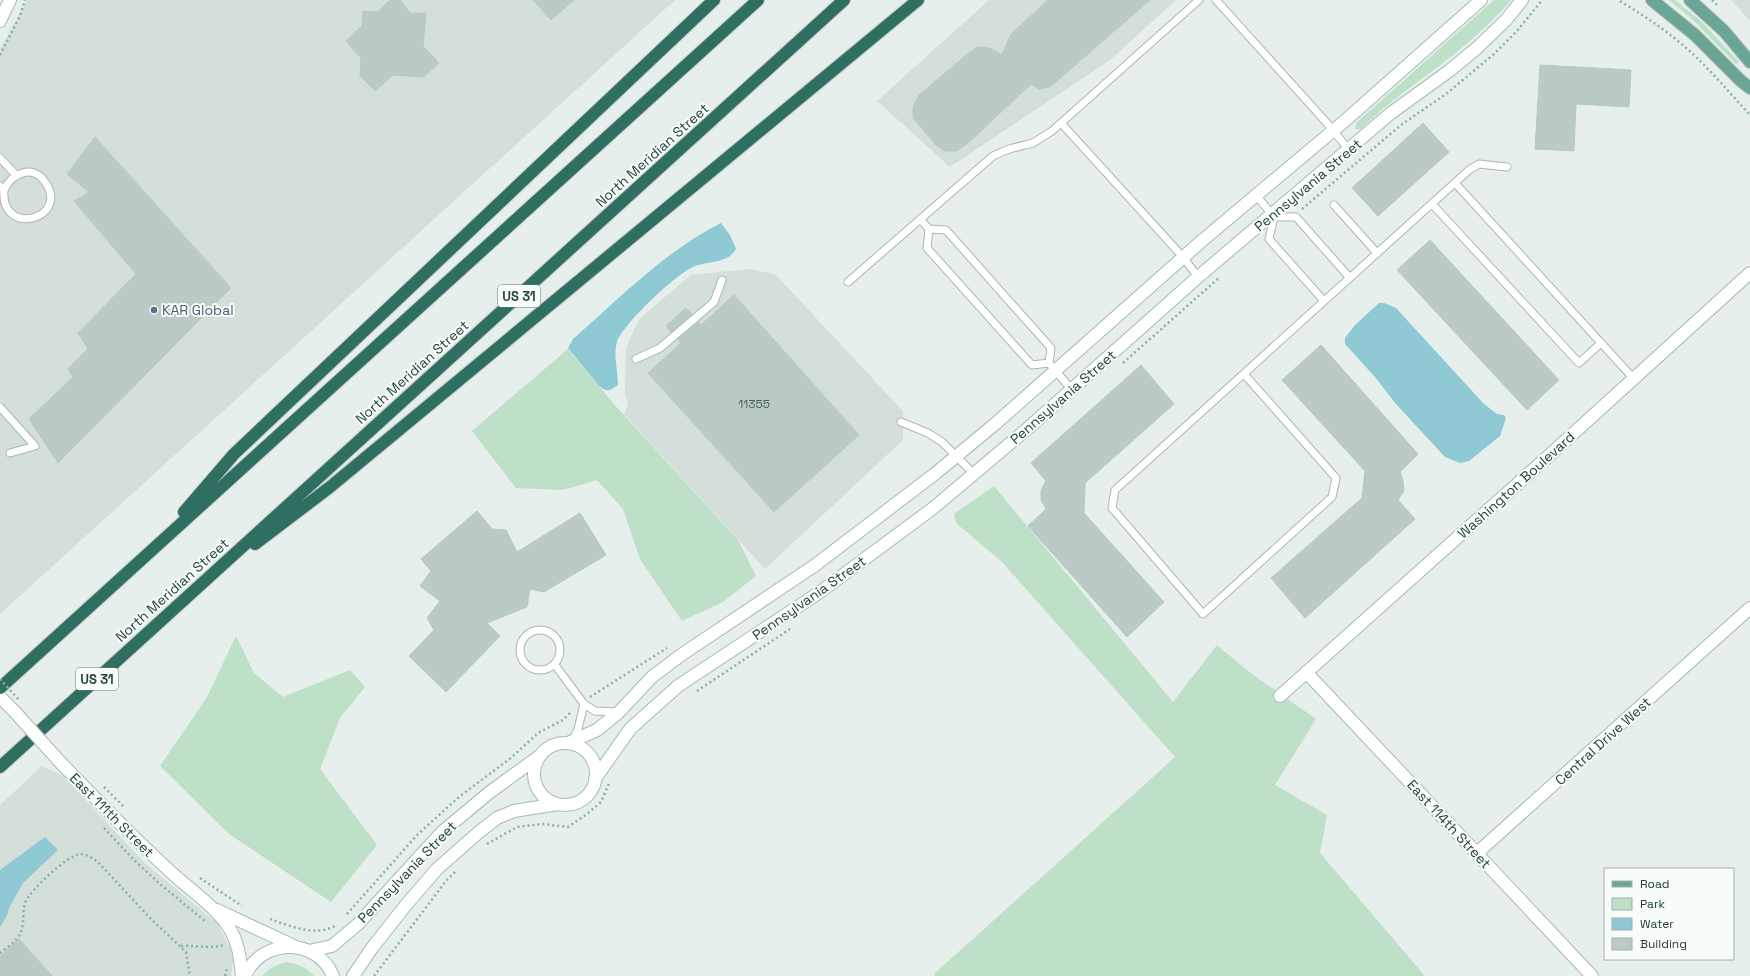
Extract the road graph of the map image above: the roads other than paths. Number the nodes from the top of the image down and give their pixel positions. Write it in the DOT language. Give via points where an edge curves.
graph roads {
  1 [pos="10,0"];
  2 [pos="714,0"];
  3 [pos="758,0"];
  4 [pos="844,0"];
  5 [pos="918,0"];
  6 [pos="1199,0"];
  7 [pos="1216,0"];
  8 [pos="1481,0"];
  9 [pos="1522,0"];
  10 [pos="1652,0"];
  11 [pos="1690,0"];
  12 [pos="0,21"];
  13 [pos="1750,62"];
  14 [pos="1750,88"];
  15 [pos="1061,123"];
  16 [pos="1333,131"];
  17 [pos="1349,150"];
  18 [pos="0,158"];
  19 [pos="1507,167"];
  20 [pos="16,175"];
  21 [pos="1455,183"];
  22 [pos="2,188"];
  23 [pos="1256,195"];
  24 [pos="1432,204"];
  25 [pos="1334,205"];
  26 [pos="1273,216"];
  27 [pos="920,219"];
  28 [pos="929,229"];
  29 [pos="1377,253"];
  30 [pos="1183,257"];
  31 [pos="1750,273"];
  32 [pos="1198,277"];
  33 [pos="1350,278"];
  34 [pos="722,280"];
  35 [pos="848,282"];
  36 [pos="1324,301"];
  37 [pos="1601,343"];
  38 [pos="636,359"];
  39 [pos="1052,367"];
  40 [pos="1244,374"];
  41 [pos="1634,378"];
  42 [pos="1072,390"];
  43 [pos="0,407"];
  44 [pos="901,422"];
  45 [pos="10,453"];
  46 [pos="957,456"];
  47 [pos="974,474"];
  48 [pos="151,551"];
  49 [pos="193,591"];
  50 [pos="1750,608"];
  51 [pos="555,665"];
  52 [pos="1306,672"];
  53 [pos="0,688"];
  54 [pos="1280,696"];
  55 [pos="0,697"];
  56 [pos="584,704"];
  57 [pos="619,712"];
  58 [pos="570,742"];
  59 [pos="541,755"];
  60 [pos="0,767"];
  61 [pos="595,779"];
  62 [pos="558,804"];
  63 [pos="1477,853"];
  64 [pos="216,910"];
  65 [pos="296,947"];
  66 [pos="309,951"];
  67 [pos="242,976"];
  68 [pos="245,976"];
  69 [pos="333,976"];
  70 [pos="353,976"];
  71 [pos="1592,976"];
  1 -- 12 [label="main road"];
  2 -- 48 [label="highway" via="234,454"];
  3 -- 48 [label="highway"];
  4 -- 49 [label="highway, North Meridian Street / US 31"];
  5 -- 49 [label="highway" via="330,488"];
  6 -- 15 [label="lane"];
  7 -- 16 [label="lane"];
  8 -- 16 [label="main road, Pennsylvania Street"];
  9 -- 17 [label="main road, Pennsylvania Street" via="1506,20 1477,48 1397,108"];
  10 -- 14 [label="main road" via="1695,35"];
  11 -- 13 [label="main road" via="1724,31"];
  15 -- 27 [label="lane" via="1033,143 993,156"];
  15 -- 30 [label="lane"];
  16 -- 17 [label="lane"];
  16 -- 23 [label="main road, Pennsylvania Street"];
  17 -- 26 [label="main road, Pennsylvania Street"];
  18 -- 20 [label="lane"];
  19 -- 21 [label="lane" via="1479,164"];
  20 -- 22 [label="lane"];
  20 -- 22 [label="lane" via="30,173 44,179 50,200 43,213 30,220 15,217 5,206"];
  21 -- 24 [label="lane"];
  21 -- 37 [label="lane"];
  23 -- 26 [label="lane"];
  23 -- 30 [label="main road, Pennsylvania Street"];
  24 -- 29 [label="lane"];
  24 -- 37 [label="lane" via="1579,363"];
  25 -- 29 [label="lane"];
  26 -- 32 [label="main road, Pennsylvania Street"];
  26 -- 33 [label="lane" via="1296,218"];
  26 -- 36 [label="lane" via="1269,239"];
  27 -- 28 [label="lane"];
  27 -- 35 [label="lane"];
  28 -- 39 [label="lane" via="946,230 1051,348"];
  28 -- 39 [label="lane" via="927,248 1032,365"];
  29 -- 33 [label="lane"];
  30 -- 32 [label="lane"];
  30 -- 39 [label="main road, Pennsylvania Street"];
  31 -- 41 [label="main road, Washington Boulevard"];
  32 -- 42 [label="main road, Pennsylvania Street"];
  33 -- 36 [label="lane"];
  34 -- 38 [label="lane" via="714,302 660,348"];
  36 -- 40 [label="lane"];
  37 -- 41 [label="lane"];
  39 -- 42 [label="lane"];
  39 -- 46 [label="main road, Pennsylvania Street"];
  40 -- 40 [label="lane" via="1115,490 1112,508 1203,614 1332,497 1336,478"];
  41 -- 52 [label="main road, Washington Boulevard"];
  42 -- 47 [label="main road, Pennsylvania Street"];
  43 -- 45 [label="lane" via="35,446"];
  44 -- 46 [label="lane" via="928,433"];
  46 -- 47 [label="lane"];
  46 -- 57 [label="main road, Pennsylvania Street" via="814,566 681,655 652,677"];
  47 -- 61 [label="main road, Pennsylvania Street" via="888,543 820,592 678,686 630,729"];
  48 -- 53 [label="highway"];
  49 -- 60 [label="highway, North Meridian Street / US 31"];
  50 -- 63 [label="main road, Central Drive West"];
  51 -- 51 [label="lane" via="560,645 552,633 539,630 526,635 520,648 526,665 538,670"];
  51 -- 56 [label="lane"];
  52 -- 54 [label="main road, Washington Boulevard"];
  52 -- 63 [label="main road, East 114th Street"];
  55 -- 64 [label="main road, East 111th Street, bridge" via="60,762 173,875"];
  56 -- 57 [label="lane" via="594,711"];
  56 -- 58 [label="lane" via="578,729"];
  57 -- 58 [label="main road, Pennsylvania Street" via="597,730"];
  58 -- 59 [label="main road" via="552,745"];
  58 -- 61 [label="main road" via="590,755 594,764"];
  59 -- 62 [label="main road" via="534,769 534,779 544,797"];
  59 -- 66 [label="main road, Pennsylvania Street" via="496,787 442,832 358,924 332,946"];
  61 -- 62 [label="main road" via="590,793 583,800 573,804"];
  62 -- 70 [label="main road, Pennsylvania Street" via="514,811 497,818 479,832 437,869 372,948"];
  63 -- 71 [label="main road, East 114th Street"];
  64 -- 65 [label="main road, East 111th Street"];
  64 -- 67 [label="main road, East 111th Street" via="236,941"];
  65 -- 66 [label="main road"];
  65 -- 68 [label="main road" via="282,947 269,951 257,958"];
  66 -- 69 [label="main road" via="321,959"];
}
